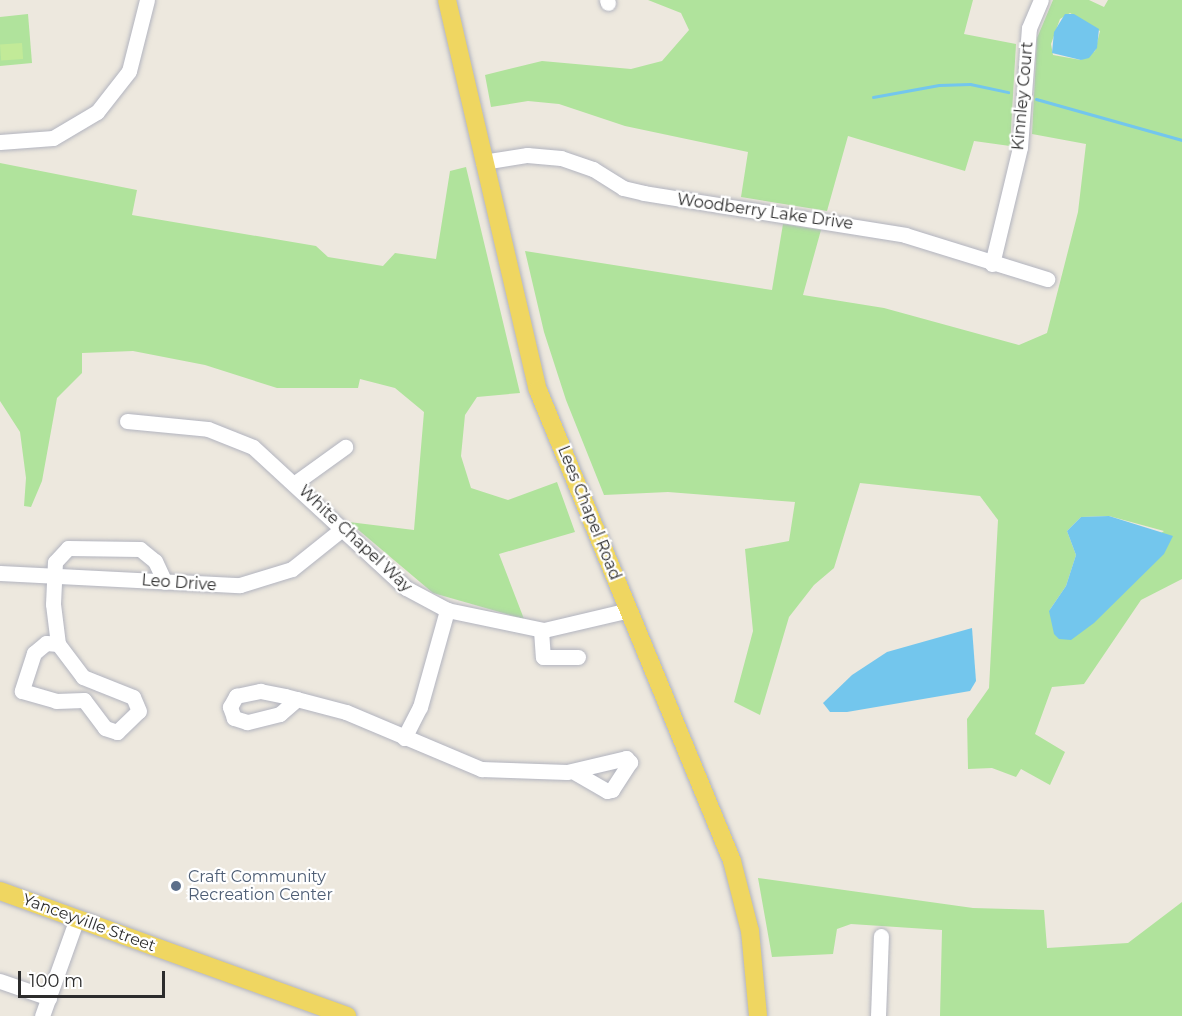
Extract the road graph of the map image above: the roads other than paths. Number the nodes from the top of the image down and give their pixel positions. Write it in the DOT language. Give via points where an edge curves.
graph roads {
  1 [pos="147,0"];
  2 [pos="447,0"];
  3 [pos="1041,0"];
  4 [pos="0,142"];
  5 [pos="483,162"];
  6 [pos="992,264"];
  7 [pos="1047,279"];
  8 [pos="127,421"];
  9 [pos="345,447"];
  10 [pos="295,483"];
  11 [pos="342,529"];
  12 [pos="0,573"];
  13 [pos="54,575"];
  14 [pos="165,582"];
  15 [pos="447,610"];
  16 [pos="629,610"];
  17 [pos="541,630"];
  18 [pos="58,644"];
  19 [pos="578,657"];
  20 [pos="83,677"];
  21 [pos="74,699"];
  22 [pos="297,699"];
  23 [pos="404,738"];
  24 [pos="573,771"];
  25 [pos="0,891"];
  26 [pos="77,918"];
  27 [pos="881,936"];
  28 [pos="0,981"];
  29 [pos="49,998"];
  30 [pos="42,1016"];
  31 [pos="347,1016"];
  32 [pos="758,1016"];
  33 [pos="878,1016"];
  1 -- 4 [label="street" via="129,71 97,112 53,138"];
  2 -- 5 [label="main road, Lees Chapel Road"];
  3 -- 6 [label="street, Kinnley Court" via="1029,28 1020,147"];
  5 -- 6 [label="street, Woodberry Lake Drive" via="527,155 561,158 644,194 885,231"];
  5 -- 16 [label="main road, Lees Chapel Road" via="538,390"];
  6 -- 7 [label="street, Woodberry Lake Drive"];
  8 -- 10 [label="street, White Chapel Way" via="226,434 253,447"];
  9 -- 10 [label="street"];
  10 -- 11 [label="street, White Chapel Way"];
  11 -- 14 [label="street, Leo Drive" via="292,569 258,582 226,586"];
  11 -- 15 [label="street, White Chapel Way" via="406,588"];
  12 -- 13 [label="street, Leo Drive"];
  13 -- 14 [label="street, Leo Drive"];
  13 -- 14 [label="street" via="55,562 68,548 140,549 155,561"];
  13 -- 18 [label="street"];
  15 -- 17 [label="street, White Chapel Way"];
  15 -- 23 [label="street" via="420,707"];
  16 -- 17 [label="street, White Chapel Way" via="584,624"];
  16 -- 32 [label="main road, Lees Chapel Road" via="732,861 750,931"];
  17 -- 19 [label="street" via="543,657"];
  18 -- 20 [label="street"];
  18 -- 21 [label="street" via="46,643 34,653 22,691 56,701"];
  20 -- 21 [label="street"];
  20 -- 21 [label="street" via="133,697 140,711 117,732 105,728 84,700"];
  22 -- 23 [label="street" via="346,712"];
  23 -- 24 [label="street" via="481,769 521,773"];
  24 -- 24 [label="street" via="626,758 630,762 612,790 607,791"];
  25 -- 26 [label="main road, Yanceyville Street"];
  26 -- 29 [label="street"];
  26 -- 31 [label="main road, Yanceyville Street"];
  27 -- 33 [label="street"];
  28 -- 29 [label="street"];
  29 -- 30 [label="street"];
}
